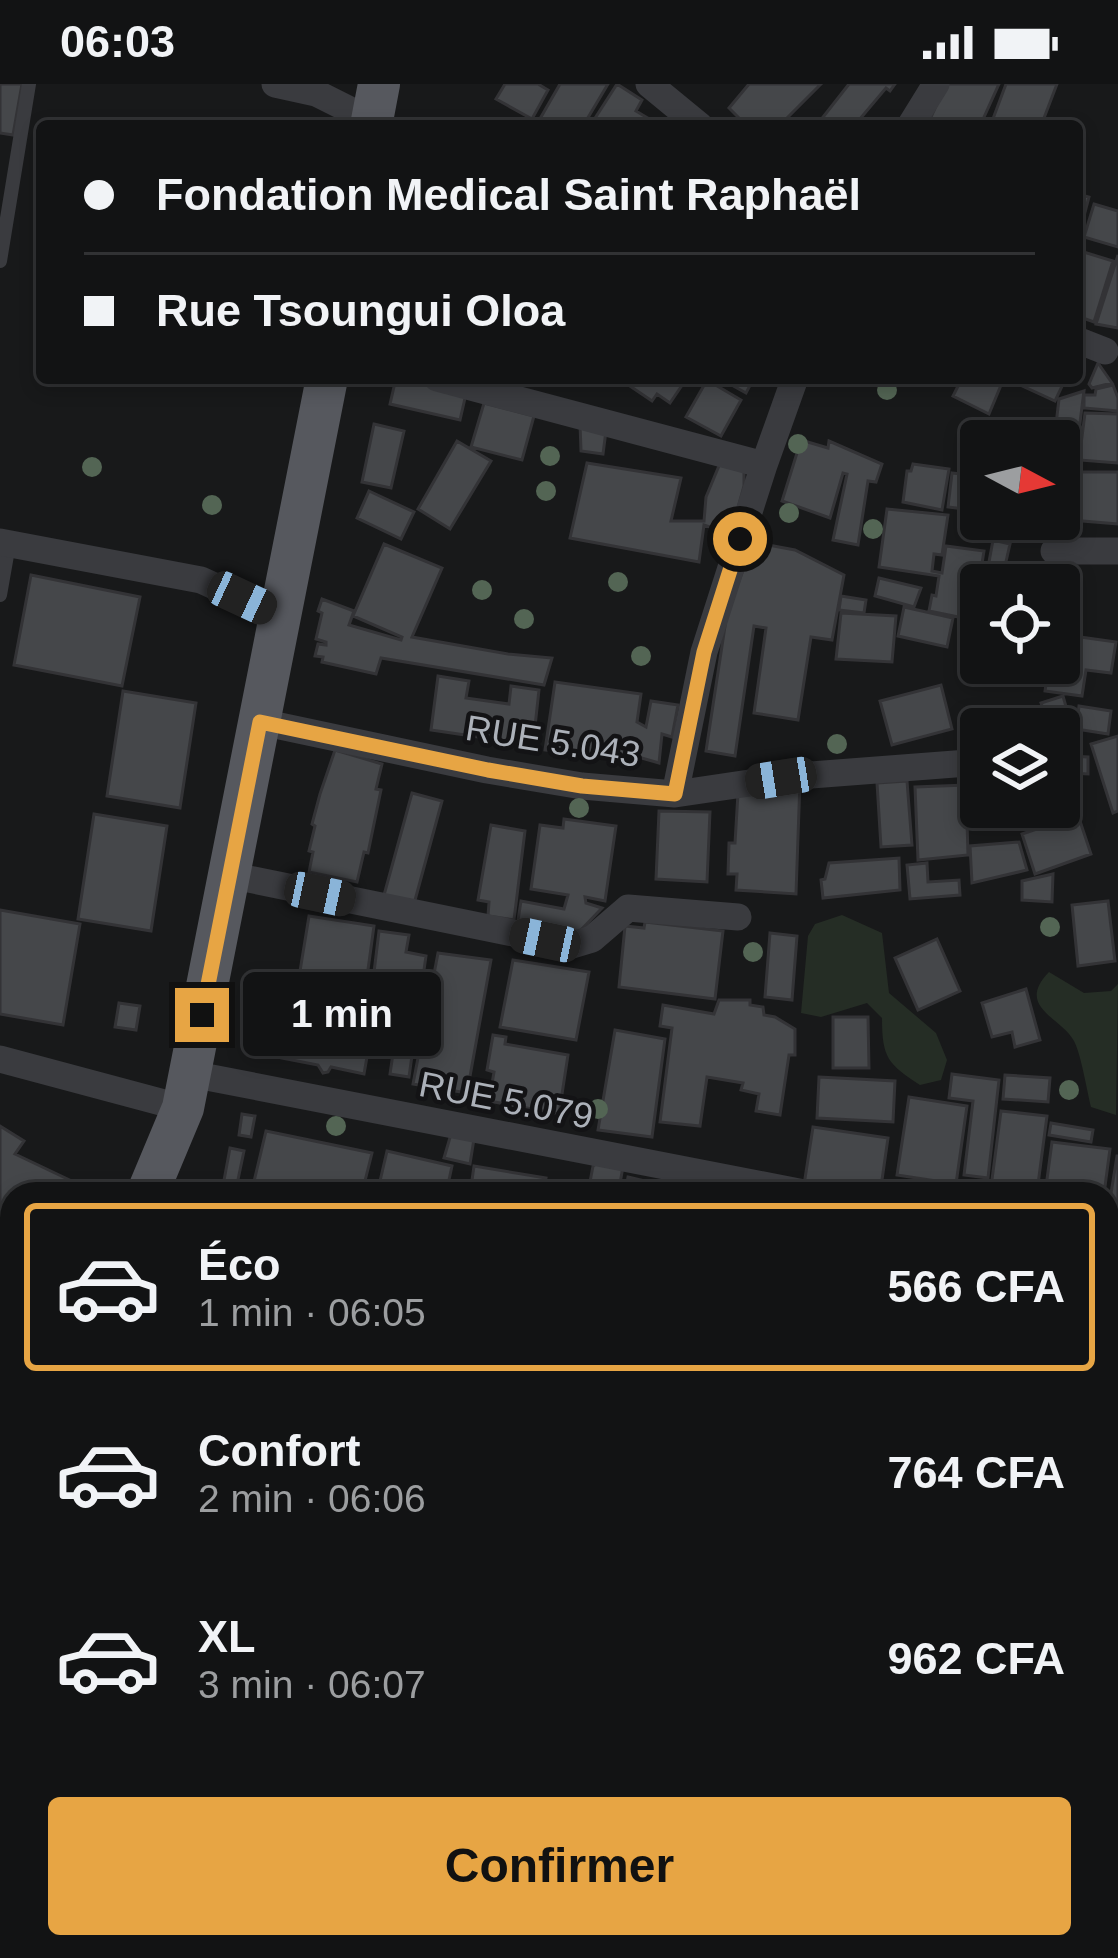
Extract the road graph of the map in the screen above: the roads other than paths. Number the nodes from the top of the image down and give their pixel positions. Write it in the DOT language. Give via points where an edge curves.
graph roads {
  1 [pos="29,84"];
  2 [pos="275,84"];
  3 [pos="649,84"];
  4 [pos="935,84"];
  5 [pos="374,110"];
  6 [pos="693,120"];
  7 [pos="914,120"];
  8 [pos="0,261"];
  9 [pos="1083,342"];
  10 [pos="1106,351"];
  11 [pos="326,384"];
  12 [pos="459,384"];
  13 [pos="793,384"];
  14 [pos="764,465"];
  15 [pos="4,543"];
  16 [pos="1054,550"];
  17 [pos="1118,551"];
  18 [pos="0,595"];
  19 [pos="282,617"];
  20 [pos="260,722"];
  21 [pos="960,764"];
  22 [pos="675,794"];
  23 [pos="229,875"];
  24 [pos="738,917"];
  25 [pos="0,1059"];
  26 [pos="187,1091"];
  27 [pos="152,1182"];
  28 [pos="737,1182"];
  1 -- 8 [label="lane"];
  2 -- 5 [label="street"];
  3 -- 6 [label="street"];
  4 -- 7 [label="street"];
  9 -- 10 [label="street"];
  11 -- 19 [label="main road"];
  12 -- 14 [label="street"];
  13 -- 14 [label="street"];
  14 -- 22 [label="street" via="704,652"];
  15 -- 18 [label="lane"];
  15 -- 19 [label="street" via="201,580"];
  16 -- 17 [label="street"];
  19 -- 20 [label="main road"];
  20 -- 22 [label="street, RUE 5.043" via="488,770"];
  20 -- 23 [label="main road"];
  21 -- 22 [label="street, RUE 5.043"];
  23 -- 24 [label="street" via="572,945 592,939 628,908"];
  23 -- 26 [label="main road"];
  25 -- 26 [label="street, RUE 5.079"];
  26 -- 27 [label="main road"];
  26 -- 28 [label="street, RUE 5.079"];
}
